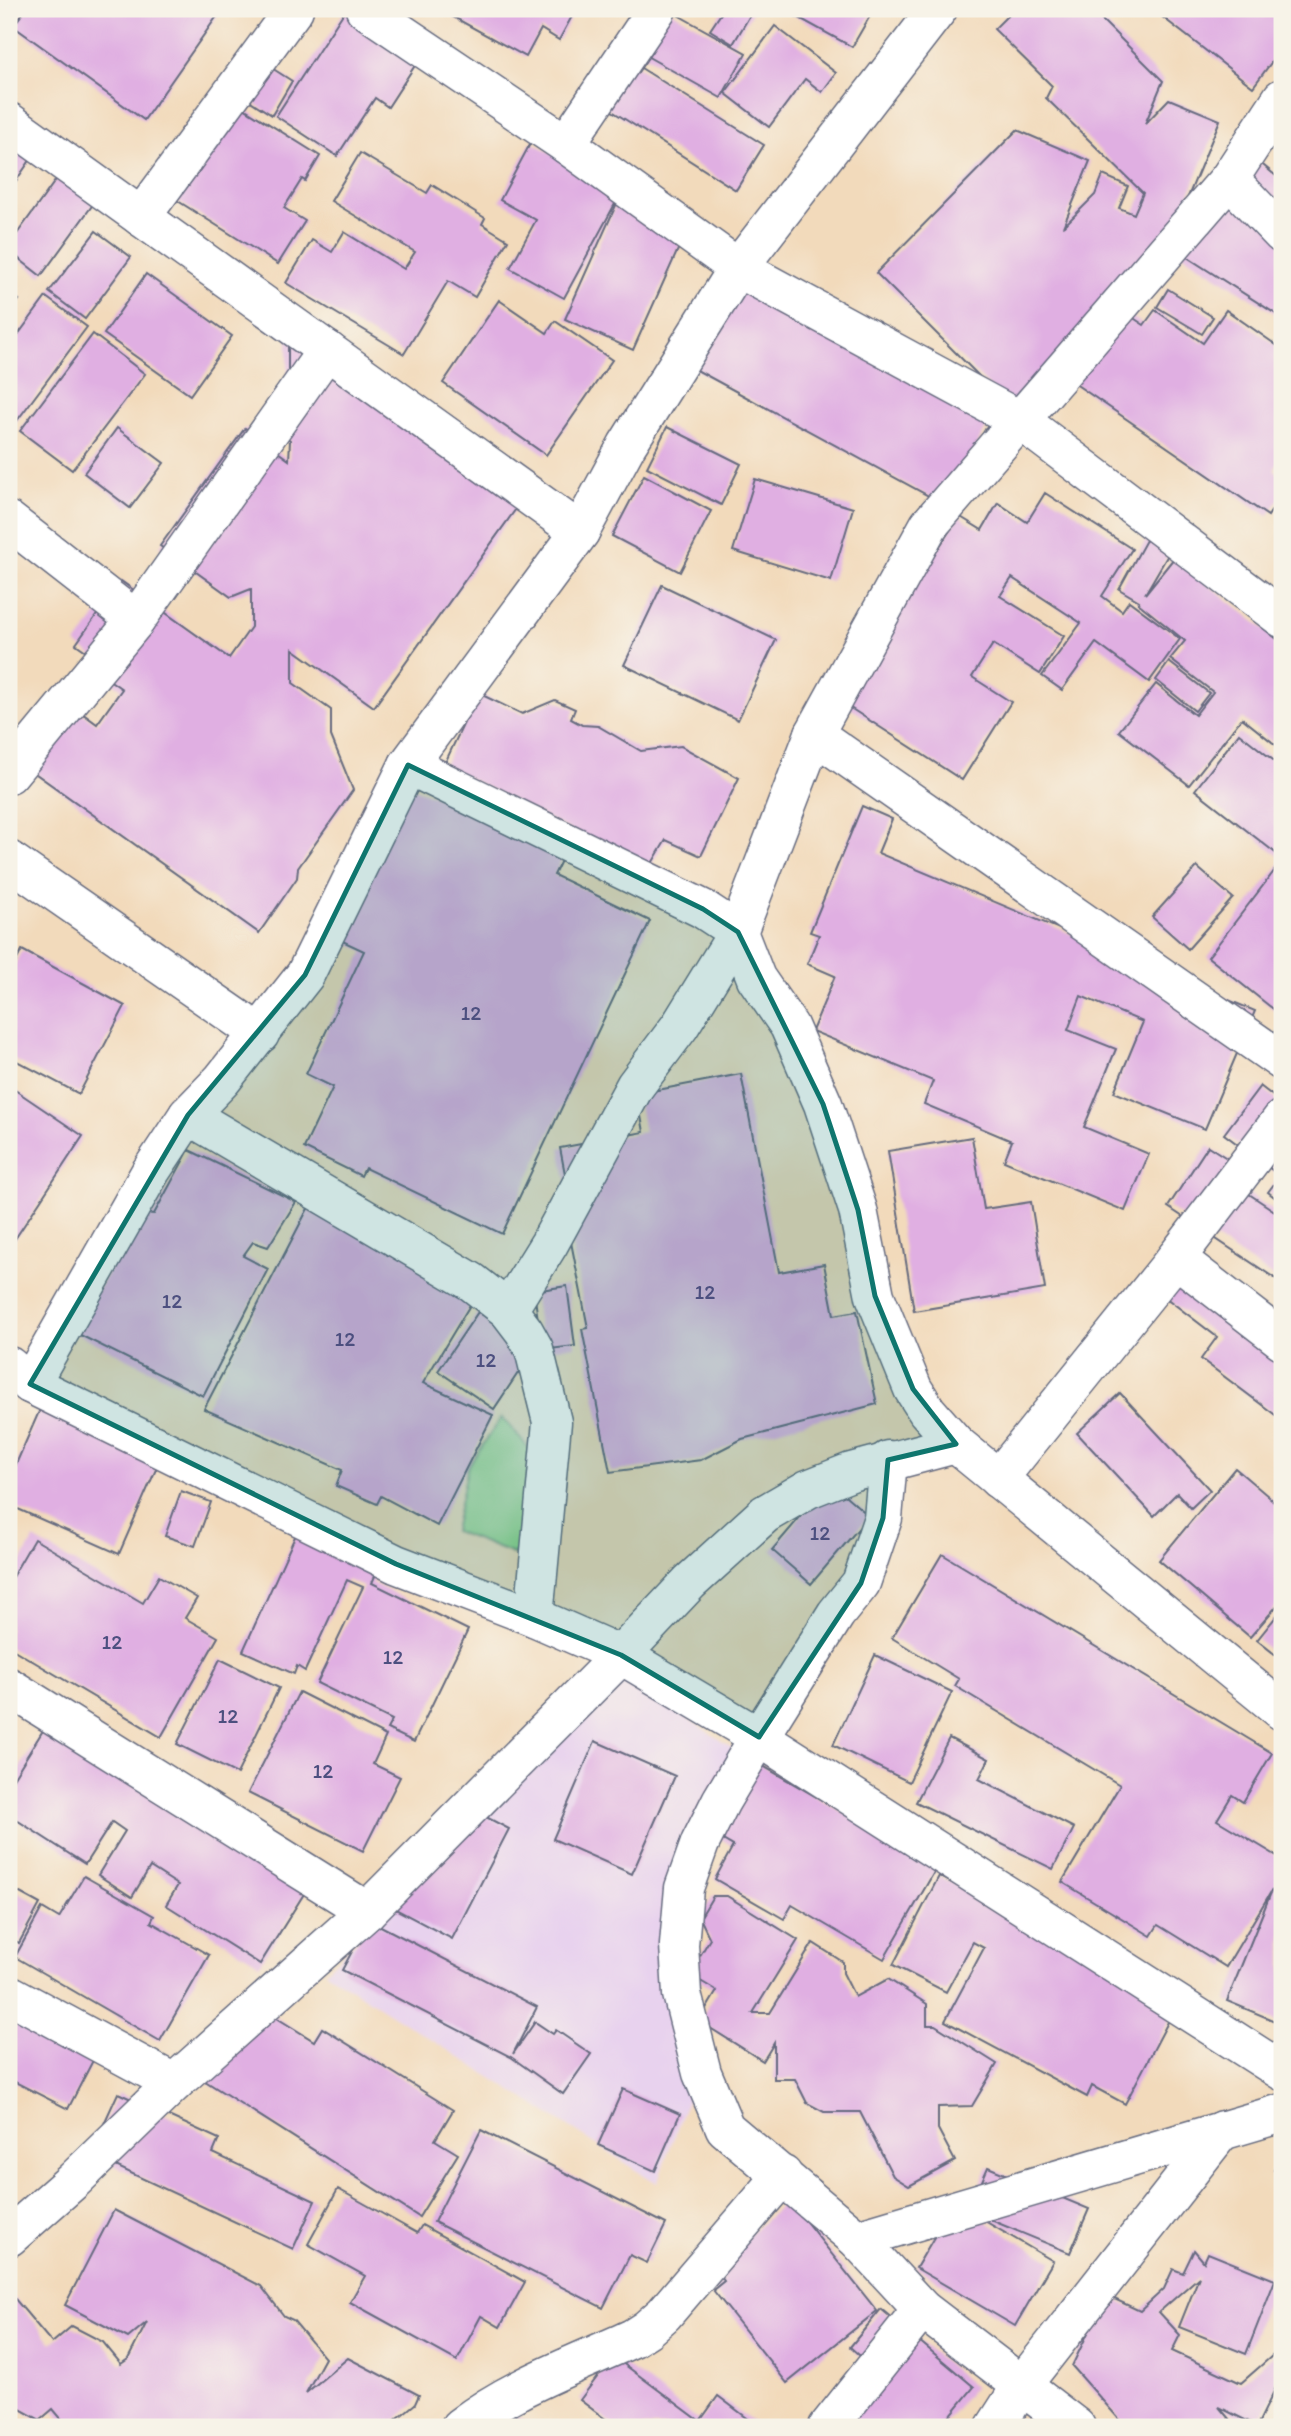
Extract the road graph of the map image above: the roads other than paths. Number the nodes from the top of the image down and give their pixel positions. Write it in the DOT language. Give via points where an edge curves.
graph roads {
  1 [pos="294,9"];
  2 [pos="365,9"];
  3 [pos="657,9"];
  4 [pos="938,9"];
  5 [pos="1282,98"];
  6 [pos="9,122"];
  7 [pos="566,144"];
  8 [pos="1229,179"];
  9 [pos="141,217"];
  10 [pos="1282,234"];
  11 [pos="738,268"];
  12 [pos="327,350"];
  13 [pos="1021,421"];
  14 [pos="9,521"];
  15 [pos="580,532"];
  16 [pos="1282,618"];
  17 [pos="136,620"];
  18 [pos="814,734"];
  19 [pos="408,765"];
  20 [pos="9,774"];
  21 [pos="9,860"];
  22 [pos="738,932"];
  23 [pos="260,1034"];
  24 [pos="1282,1061"];
  25 [pos="188,1115"];
  26 [pos="1282,1119"];
  27 [pos="1176,1258"];
  28 [pos="508,1310"];
  29 [pos="1282,1340"];
  30 [pos="20,1375"];
  31 [pos="956,1444"];
  32 [pos="888,1460"];
  33 [pos="998,1479"];
  34 [pos="534,1617"];
  35 [pos="621,1655"];
  36 [pos="9,1687"];
  37 [pos="1282,1711"];
  38 [pos="759,1737"];
  39 [pos="367,1911"];
  40 [pos="9,1994"];
  41 [pos="1282,2071"];
  42 [pos="174,2083"];
  43 [pos="1282,2113"];
  44 [pos="1222,2130"];
  45 [pos="783,2175"];
  46 [pos="9,2237"];
  47 [pos="857,2239"];
  48 [pos="922,2309"];
  49 [pos="1022,2385"];
  50 [pos="460,2427"];
  51 [pos="828,2427"];
  52 [pos="995,2427"];
  53 [pos="1076,2427"];
  1 -- 9 [label="street"];
  2 -- 7 [label="street"];
  3 -- 7 [label="street"];
  4 -- 11 [label="street"];
  5 -- 8 [label="street"];
  6 -- 9 [label="street"];
  7 -- 11 [label="street"];
  8 -- 10 [label="street"];
  8 -- 13 [label="street"];
  9 -- 12 [label="street"];
  11 -- 13 [label="street"];
  11 -- 15 [label="street" via="627,445"];
  12 -- 15 [label="street"];
  12 -- 17 [label="street"];
  13 -- 16 [label="street"];
  13 -- 18 [label="street" via="929,525"];
  14 -- 17 [label="street"];
  15 -- 19 [label="street"];
  17 -- 20 [label="street"];
  18 -- 22 [label="street"];
  18 -- 24 [label="street"];
  19 -- 22 [label="street" via="703,909"];
  19 -- 23 [label="street" via="305,975"];
  21 -- 23 [label="street"];
  22 -- 28 [label="street" via="680,1026 635,1086"];
  22 -- 31 [label="street" via="756,978 789,1026 823,1104 858,1210 875,1296 913,1389"];
  23 -- 25 [label="street"];
  25 -- 28 [label="street" via="472,1282"];
  25 -- 30 [label="street"];
  26 -- 27 [label="street"];
  27 -- 29 [label="street"];
  27 -- 33 [label="street"];
  28 -- 34 [label="street" via="534,1349 552,1422"];
  30 -- 34 [label="street" via="396,1564"];
  31 -- 32 [label="street"];
  31 -- 33 [label="street"];
  32 -- 35 [label="street" via="808,1489 765,1514 690,1582"];
  32 -- 38 [label="street" via="883,1517 860,1583"];
  33 -- 37 [label="street"];
  34 -- 35 [label="street"];
  35 -- 38 [label="street"];
  35 -- 39 [label="street"];
  36 -- 39 [label="street"];
  38 -- 41 [label="street"];
  38 -- 45 [label="street" via="700,1843 684,1888 679,1945 682,1994 702,2073 725,2128"];
  39 -- 42 [label="street"];
  40 -- 42 [label="street"];
  42 -- 46 [label="street"];
  43 -- 44 [label="street"];
  44 -- 47 [label="street"];
  44 -- 49 [label="street"];
  45 -- 47 [label="street"];
  45 -- 50 [label="street" via="647,2329 517,2391"];
  47 -- 48 [label="street"];
  48 -- 49 [label="street"];
  48 -- 51 [label="street"];
  49 -- 52 [label="street"];
  49 -- 53 [label="street"];
}
